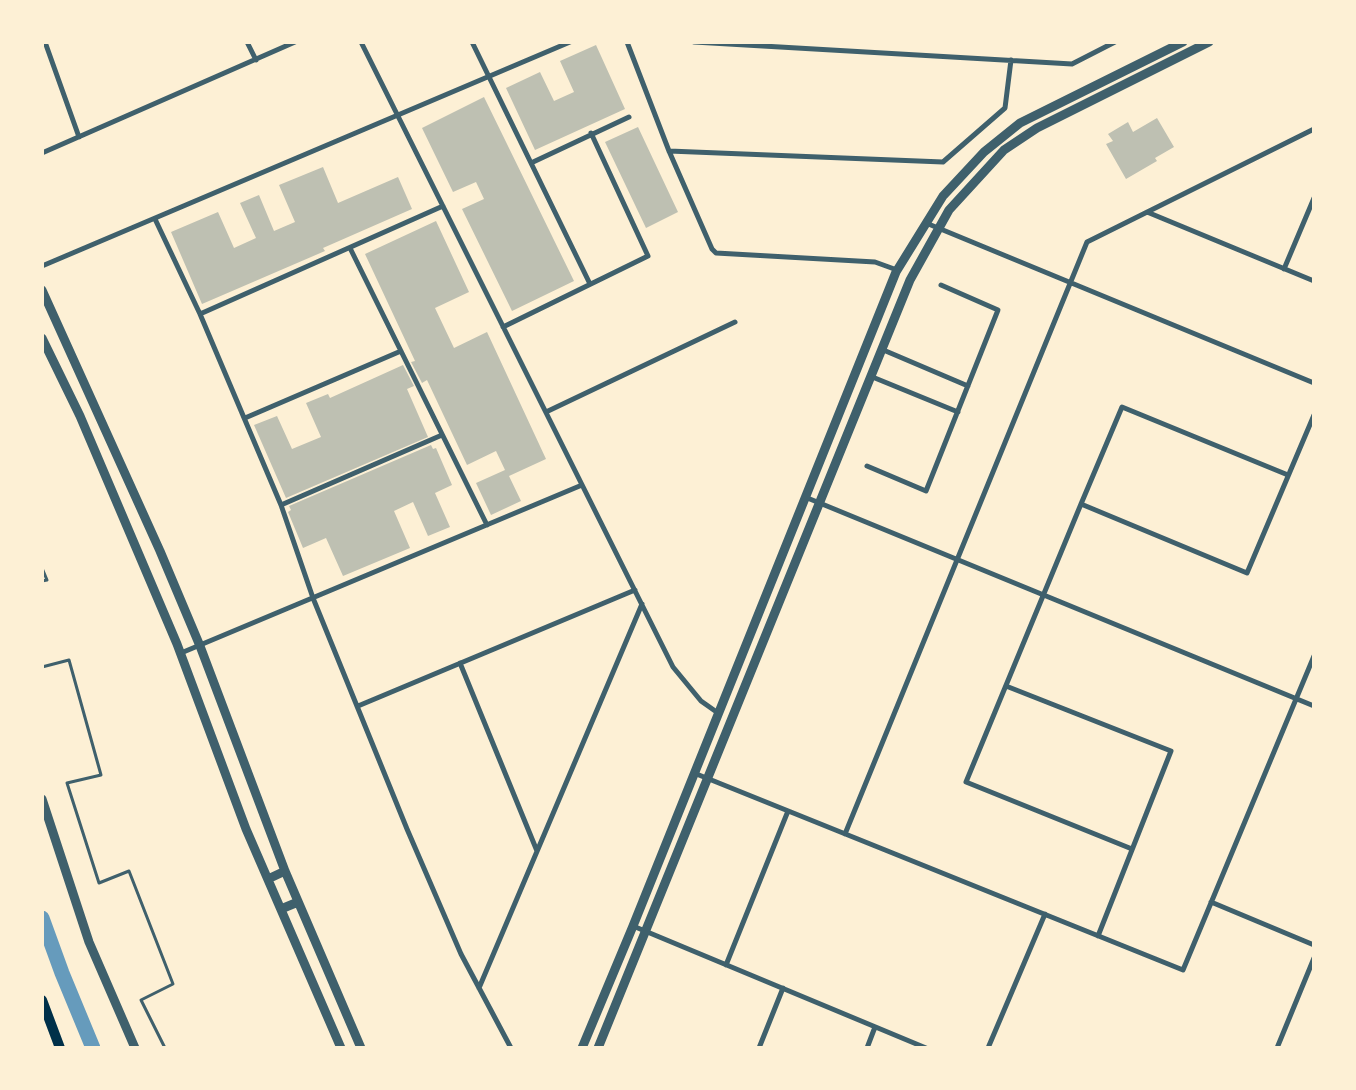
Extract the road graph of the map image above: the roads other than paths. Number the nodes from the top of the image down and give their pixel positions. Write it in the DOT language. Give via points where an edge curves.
graph roads {
  1 [pos="45,42"];
  2 [pos="247,42"];
  3 [pos="294,42"];
  4 [pos="361,42"];
  5 [pos="472,42"];
  6 [pos="570,42"];
  7 [pos="627,42"];
  8 [pos="694,42"];
  9 [pos="1114,42"];
  10 [pos="1183,42"];
  11 [pos="1209,42"];
  12 [pos="1192,46"];
  13 [pos="256,60"];
  14 [pos="1011,60"];
  15 [pos="489,77"];
  16 [pos="397,116"];
  17 [pos="629,117"];
  18 [pos="1314,129"];
  19 [pos="591,133"];
  20 [pos="79,137"];
  21 [pos="669,151"];
  22 [pos="42,153"];
  23 [pos="531,163"];
  24 [pos="1314,198"];
  25 [pos="443,206"];
  26 [pos="1147,212"];
  27 [pos="155,219"];
  28 [pos="926,223"];
  29 [pos="939,229"];
  30 [pos="350,248"];
  31 [pos="42,266"];
  32 [pos="1284,269"];
  33 [pos="897,270"];
  34 [pos="1314,281"];
  35 [pos="1070,282"];
  36 [pos="590,284"];
  37 [pos="941,284"];
  38 [pos="42,290"];
  39 [pos="200,314"];
  40 [pos="735,322"];
  41 [pos="503,327"];
  42 [pos="42,338"];
  43 [pos="881,349"];
  44 [pos="401,351"];
  45 [pos="870,376"];
  46 [pos="1314,383"];
  47 [pos="968,386"];
  48 [pos="546,412"];
  49 [pos="958,412"];
  50 [pos="1314,415"];
  51 [pos="245,418"];
  52 [pos="442,435"];
  53 [pos="868,466"];
  54 [pos="1288,475"];
  55 [pos="582,485"];
  56 [pos="805,497"];
  57 [pos="819,502"];
  58 [pos="1082,504"];
  59 [pos="281,505"];
  60 [pos="487,525"];
  61 [pos="957,559"];
  62 [pos="42,568"];
  63 [pos="42,581"];
  64 [pos="635,590"];
  65 [pos="1044,595"];
  66 [pos="313,598"];
  67 [pos="642,604"];
  68 [pos="200,646"];
  69 [pos="181,653"];
  70 [pos="1314,656"];
  71 [pos="460,663"];
  72 [pos="42,667"];
  73 [pos="1006,686"];
  74 [pos="1296,699"];
  75 [pos="358,706"];
  76 [pos="1314,706"];
  77 [pos="718,713"];
  78 [pos="694,773"];
  79 [pos="708,779"];
  80 [pos="42,799"];
  81 [pos="788,811"];
  82 [pos="845,834"];
  83 [pos="1132,849"];
  84 [pos="537,851"];
  85 [pos="285,871"];
  86 [pos="268,879"];
  87 [pos="298,902"];
  88 [pos="1212,902"];
  89 [pos="281,909"];
  90 [pos="1045,914"];
  91 [pos="633,926"];
  92 [pos="645,932"];
  93 [pos="1098,936"];
  94 [pos="1314,945"];
  95 [pos="1314,958"];
  96 [pos="726,965"];
  97 [pos="479,988"];
  98 [pos="783,988"];
  99 [pos="42,1000"];
  100 [pos="876,1027"];
  101 [pos="60,1048"];
  102 [pos="135,1048"];
  103 [pos="165,1048"];
  104 [pos="341,1048"];
  105 [pos="362,1048"];
  106 [pos="511,1048"];
  107 [pos="582,1048"];
  108 [pos="598,1048"];
  109 [pos="759,1048"];
  110 [pos="867,1048"];
  111 [pos="926,1048"];
  112 [pos="988,1048"];
  113 [pos="1277,1048"];
  1 -- 20 [label="street"];
  2 -- 13 [label="street"];
  3 -- 13 [label="street"];
  4 -- 16 [label="street"];
  5 -- 15 [label="street"];
  6 -- 15 [label="street"];
  7 -- 21 [label="street"];
  8 -- 14 [label="street"];
  9 -- 14 [label="street" via="1072,64"];
  10 -- 28 [label="street" via="1020,123 984,152 943,196"];
  11 -- 12 [label="street"];
  12 -- 29 [label="street" via="1036,128 1004,150 950,210"];
  13 -- 20 [label="street"];
  14 -- 21 [label="street" via="1005,108 943,162"];
  15 -- 16 [label="street"];
  15 -- 23 [label="street"];
  16 -- 25 [label="street"];
  16 -- 27 [label="street"];
  17 -- 19 [label="street"];
  18 -- 26 [label="street"];
  19 -- 23 [label="street"];
  19 -- 36 [label="street" via="648,256"];
  20 -- 22 [label="street"];
  21 -- 33 [label="street" via="716,253 875,262"];
  23 -- 36 [label="street"];
  24 -- 32 [label="street"];
  25 -- 30 [label="street"];
  25 -- 41 [label="street"];
  26 -- 32 [label="street"];
  26 -- 35 [label="street" via="1087,242"];
  27 -- 31 [label="street"];
  27 -- 39 [label="street"];
  28 -- 29 [label="street"];
  28 -- 33 [label="street"];
  29 -- 35 [label="street"];
  29 -- 43 [label="street" via="910,280"];
  30 -- 39 [label="street"];
  30 -- 44 [label="street"];
  32 -- 34 [label="street"];
  33 -- 56 [label="street"];
  35 -- 46 [label="street"];
  35 -- 61 [label="street"];
  36 -- 41 [label="street"];
  37 -- 47 [label="street" via="998,310"];
  38 -- 68 [label="street"];
  39 -- 51 [label="street"];
  40 -- 48 [label="street"];
  41 -- 48 [label="street"];
  42 -- 69 [label="street" via="80,416"];
  43 -- 45 [label="street"];
  43 -- 47 [label="street"];
  44 -- 51 [label="street"];
  44 -- 52 [label="street"];
  45 -- 49 [label="street"];
  45 -- 57 [label="street"];
  47 -- 49 [label="street"];
  48 -- 55 [label="street"];
  49 -- 53 [label="street" via="926,491"];
  50 -- 54 [label="street"];
  51 -- 59 [label="street"];
  52 -- 59 [label="street"];
  52 -- 60 [label="street"];
  54 -- 58 [label="street" via="1122,408"];
  54 -- 58 [label="street" via="1247,573"];
  55 -- 60 [label="street"];
  55 -- 64 [label="street"];
  56 -- 57 [label="street"];
  56 -- 77 [label="street"];
  57 -- 61 [label="street"];
  57 -- 79 [label="street"];
  58 -- 65 [label="street"];
  59 -- 66 [label="street"];
  60 -- 66 [label="street"];
  61 -- 65 [label="street"];
  61 -- 82 [label="street"];
  62 -- 63 [label="lane" via="46,580"];
  64 -- 67 [label="street"];
  64 -- 71 [label="street"];
  65 -- 73 [label="street"];
  65 -- 74 [label="street"];
  66 -- 68 [label="street"];
  66 -- 75 [label="street"];
  67 -- 77 [label="street" via="674,667 700,701"];
  67 -- 84 [label="street"];
  68 -- 69 [label="street"];
  68 -- 85 [label="street"];
  69 -- 86 [label="street" via="246,829"];
  70 -- 74 [label="street"];
  71 -- 75 [label="street"];
  71 -- 84 [label="street"];
  72 -- 103 [label="lane" via="69,660 101,775 68,783 99,883 129,872 173,984 141,1000"];
  73 -- 83 [label="street" via="1171,751"];
  73 -- 83 [label="street" via="966,782"];
  74 -- 76 [label="street"];
  74 -- 88 [label="street"];
  75 -- 97 [label="street" via="445,918"];
  77 -- 78 [label="street"];
  78 -- 79 [label="street"];
  78 -- 91 [label="street"];
  79 -- 81 [label="street"];
  79 -- 92 [label="street"];
  80 -- 102 [label="street" via="89,942"];
  81 -- 82 [label="street"];
  81 -- 96 [label="street"];
  82 -- 90 [label="street"];
  83 -- 93 [label="street"];
  84 -- 97 [label="street"];
  85 -- 86 [label="street"];
  85 -- 87 [label="street"];
  86 -- 89 [label="street"];
  87 -- 89 [label="street"];
  87 -- 105 [label="street"];
  88 -- 93 [label="street" via="1183,970"];
  88 -- 94 [label="street"];
  89 -- 104 [label="street"];
  90 -- 93 [label="street"];
  90 -- 112 [label="street"];
  91 -- 92 [label="street"];
  91 -- 107 [label="street"];
  92 -- 96 [label="street"];
  92 -- 108 [label="street"];
  95 -- 113 [label="street"];
  96 -- 98 [label="street"];
  97 -- 106 [label="street"];
  98 -- 100 [label="street"];
  98 -- 109 [label="street"];
  99 -- 101 [label="main road"];
  100 -- 110 [label="street"];
  100 -- 111 [label="street"];
}
